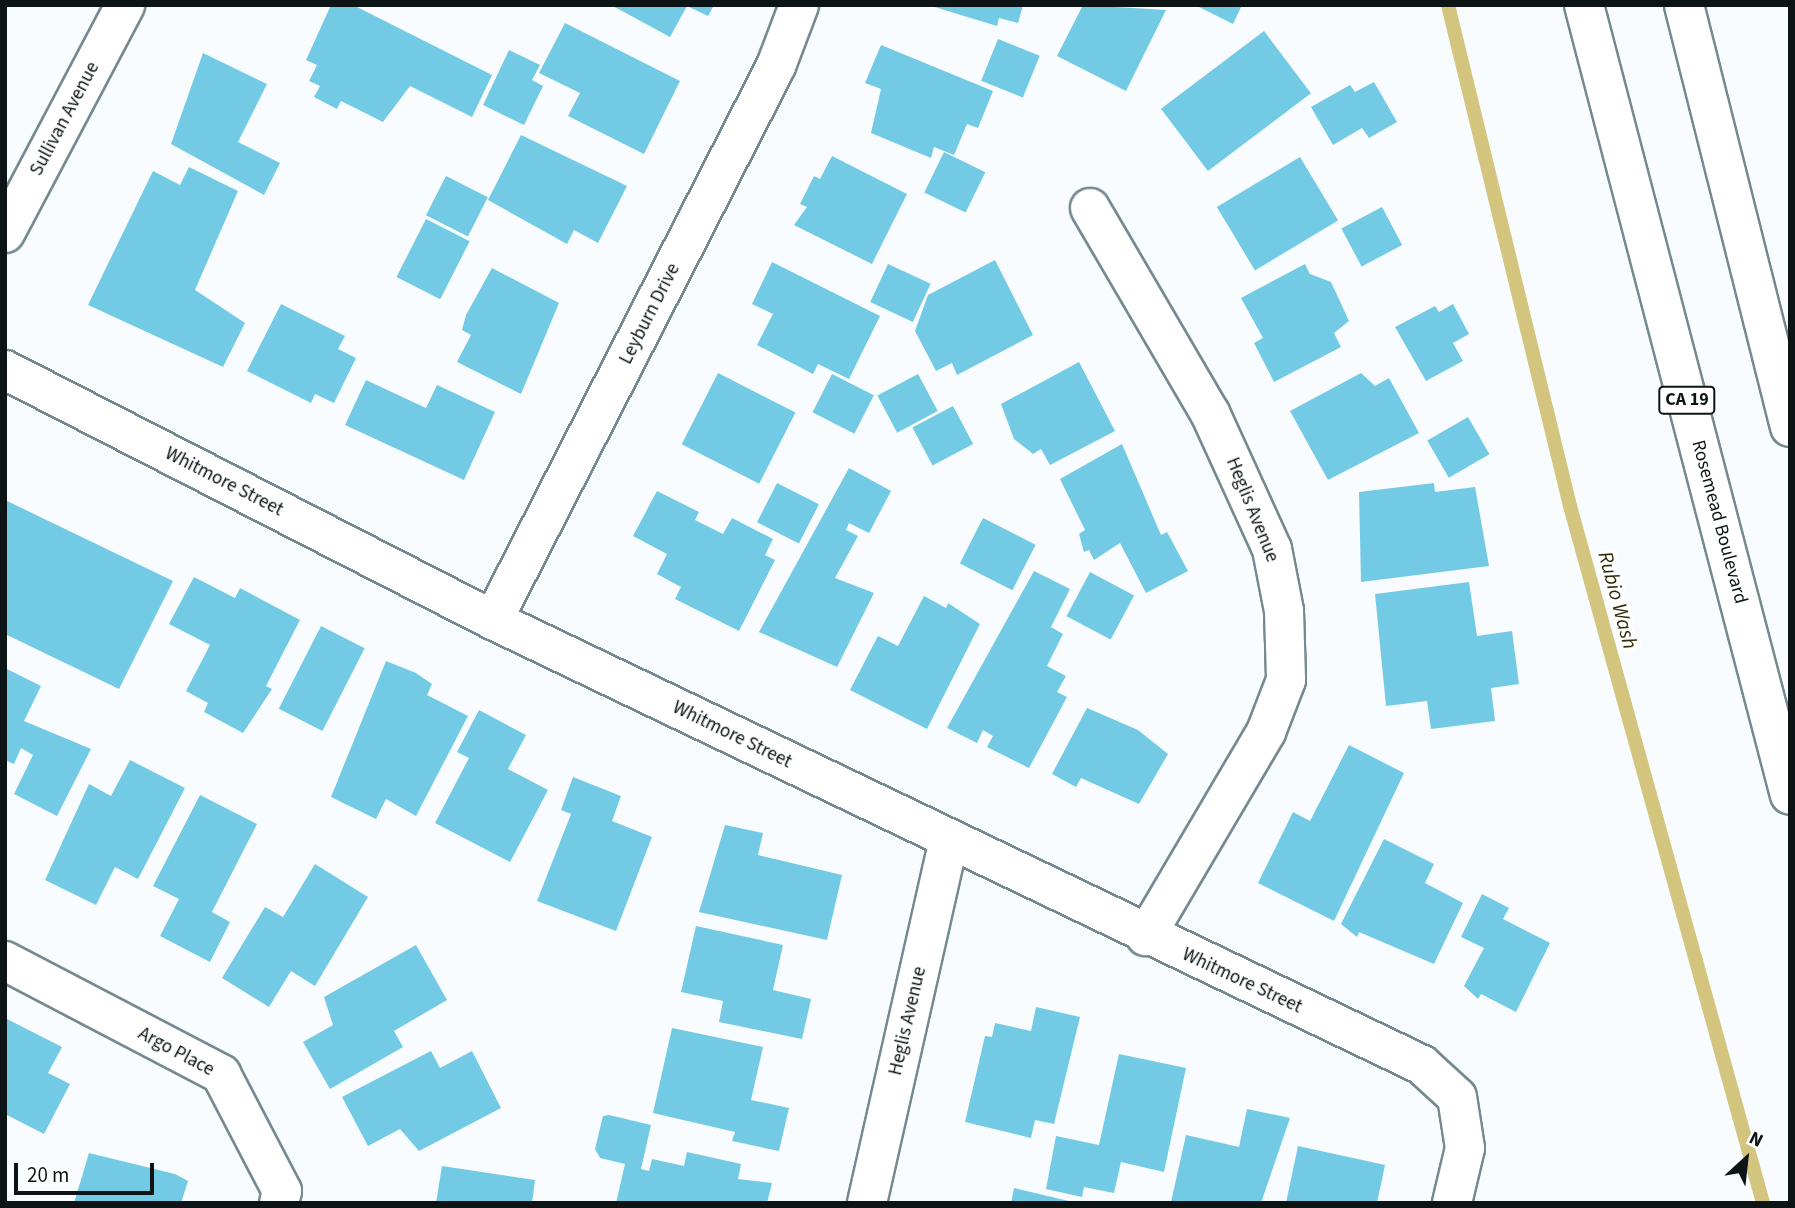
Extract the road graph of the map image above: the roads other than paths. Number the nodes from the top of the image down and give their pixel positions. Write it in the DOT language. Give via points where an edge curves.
graph roads {
  1 [pos="125,5"];
  2 [pos="799,5"];
  3 [pos="1584,5"];
  4 [pos="1684,5"];
  5 [pos="1090,208"];
  6 [pos="5,233"];
  7 [pos="5,370"];
  8 [pos="1790,427"];
  9 [pos="493,620"];
  10 [pos="1790,796"];
  11 [pos="949,839"];
  12 [pos="1146,936"];
  13 [pos="5,961"];
  14 [pos="279,1203"];
  15 [pos="867,1203"];
  16 [pos="1452,1203"];
  1 -- 6 [label="street, Sullivan Avenue"];
  2 -- 9 [label="street, Leyburn Drive" via="776,66"];
  3 -- 10 [label="street, Rosemead Boulevard / CA 19"];
  4 -- 8 [label="street"];
  5 -- 12 [label="street, Heglis Avenue" via="1210,413 1272,549 1284,611 1286,680 1266,732"];
  7 -- 9 [label="street, Whitmore Street"];
  9 -- 11 [label="street, Whitmore Street"];
  11 -- 12 [label="street, Whitmore Street"];
  11 -- 15 [label="street, Heglis Avenue"];
  12 -- 16 [label="street, Whitmore Street" via="1422,1065 1457,1097 1465,1148"];
  13 -- 14 [label="street, Argo Place" via="220,1074 282,1191"];
}
